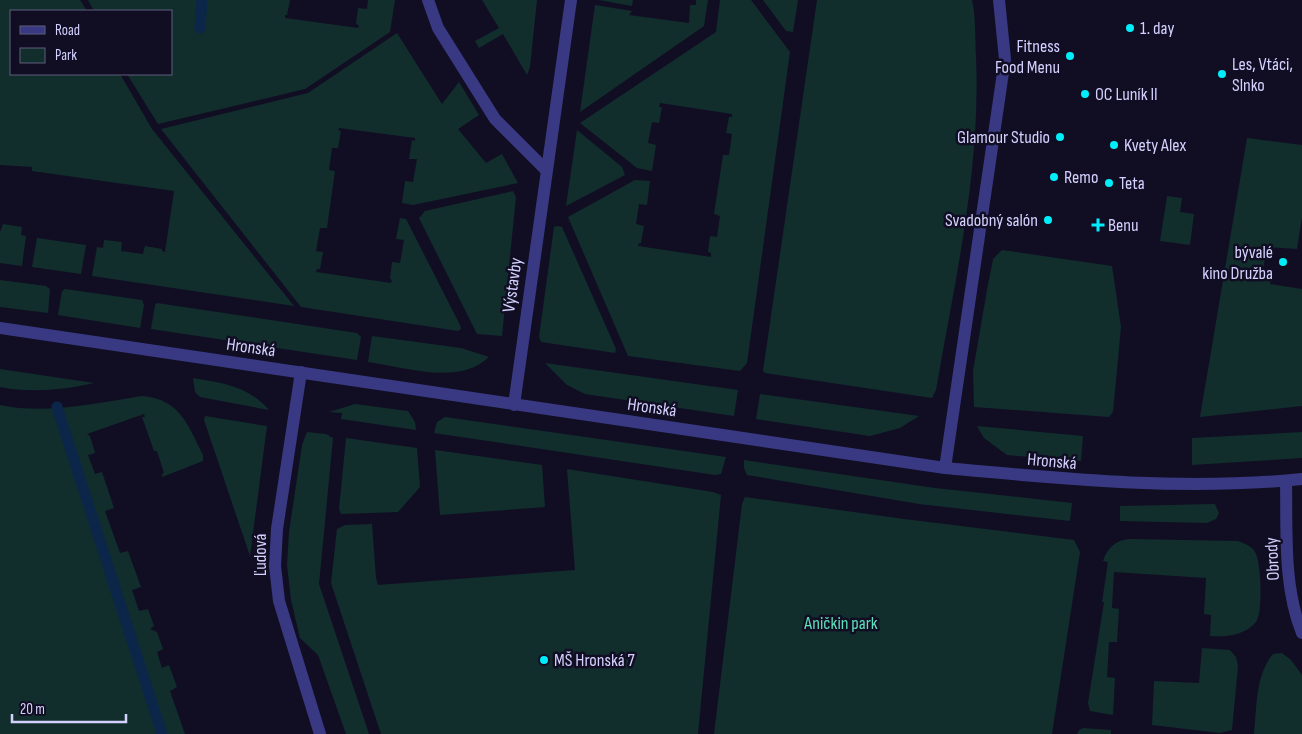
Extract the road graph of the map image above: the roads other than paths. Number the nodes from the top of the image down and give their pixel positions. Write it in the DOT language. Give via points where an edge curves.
graph roads {
  1 [pos="428,0"];
  2 [pos="571,0"];
  3 [pos="999,0"];
  4 [pos="546,170"];
  5 [pos="0,328"];
  6 [pos="301,372"];
  7 [pos="514,405"];
  8 [pos="945,468"];
  9 [pos="1302,479"];
  10 [pos="1286,481"];
  11 [pos="1302,633"];
  12 [pos="320,734"];
  1 -- 4 [label="street" via="438,28 494,119"];
  2 -- 4 [label="street, Výstavby"];
  3 -- 8 [label="street" via="1004,59"];
  4 -- 7 [label="street, Výstavby"];
  5 -- 6 [label="street, Hronská"];
  6 -- 7 [label="street, Hronská"];
  6 -- 12 [label="street, Ľudová" via="277,530 275,566 279,601"];
  7 -- 8 [label="street, Hronská"];
  8 -- 10 [label="street, Hronská" via="1102,483 1189,485"];
  9 -- 10 [label="street, Hronská"];
  10 -- 11 [label="street, Obrody" via="1290,582"];
}
